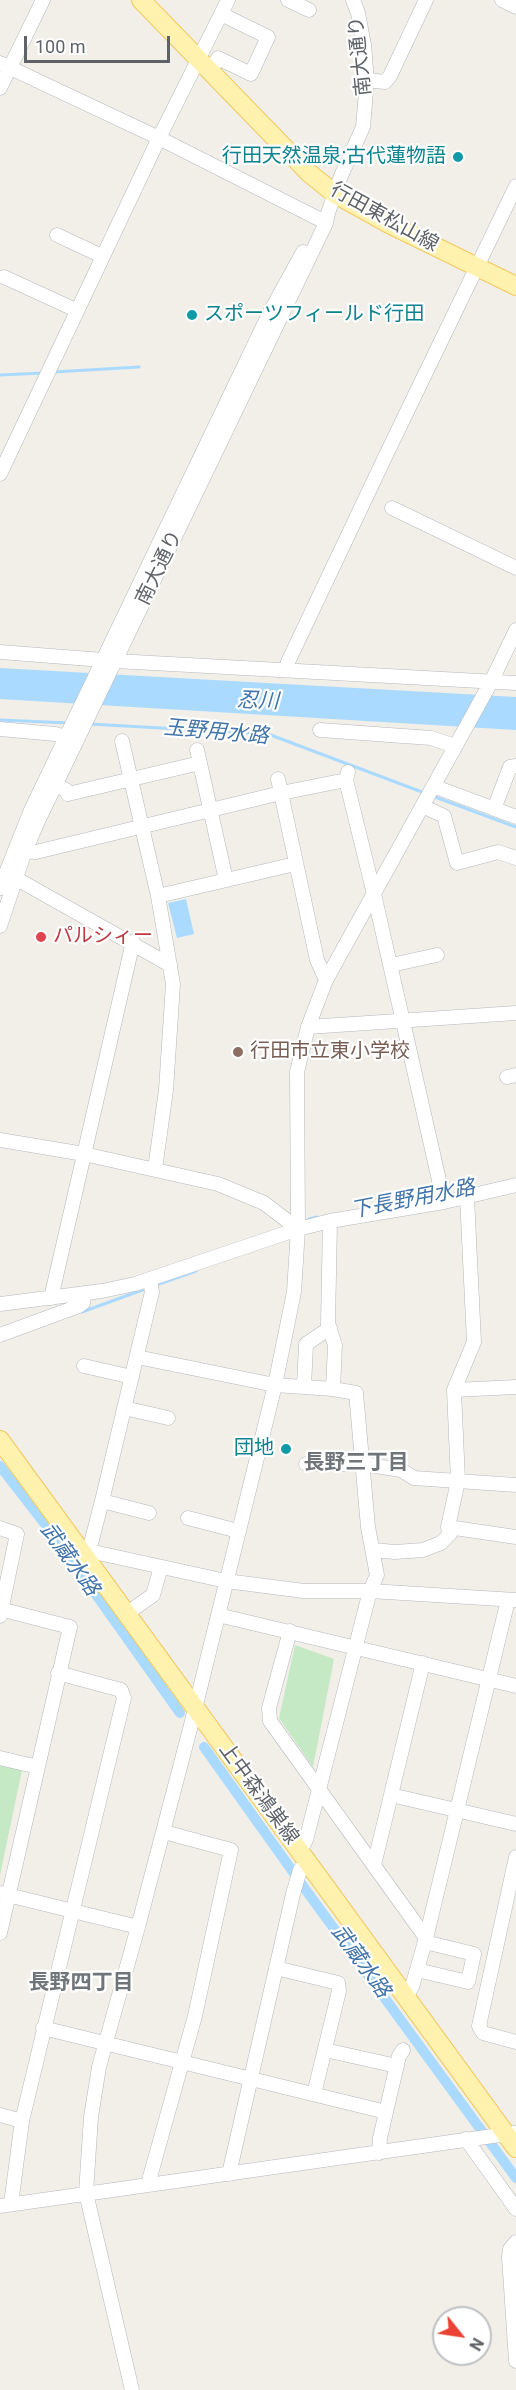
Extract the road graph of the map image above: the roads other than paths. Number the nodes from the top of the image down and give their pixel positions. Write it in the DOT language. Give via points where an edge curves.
graph roads {
  1 [pos="43,0"];
  2 [pos="141,0"];
  3 [pos="228,0"];
  4 [pos="288,0"];
  5 [pos="353,0"];
  6 [pos="426,0"];
  7 [pos="502,0"];
  8 [pos="516,7"];
  9 [pos="309,10"];
  10 [pos="221,14"];
  11 [pos="204,64"];
  12 [pos="5,65"];
  13 [pos="367,80"];
  14 [pos="0,88"];
  15 [pos="159,138"];
  16 [pos="516,186"];
  17 [pos="335,194"];
  18 [pos="324,217"];
  19 [pos="57,235"];
  20 [pos="102,256"];
  21 [pos="477,268"];
  22 [pos="4,277"];
  23 [pos="516,286"];
  24 [pos="76,310"];
  25 [pos="0,474"];
  26 [pos="392,508"];
  27 [pos="516,568"];
  28 [pos="516,630"];
  29 [pos="0,652"];
  30 [pos="108,663"];
  31 [pos="286,670"];
  32 [pos="516,683"];
  33 [pos="490,684"];
  34 [pos="78,725"];
  35 [pos="0,729"];
  36 [pos="320,730"];
  37 [pos="459,740"];
  38 [pos="122,741"];
  39 [pos="516,766"];
  40 [pos="278,779"];
  41 [pos="131,780"];
  42 [pos="56,785"];
  43 [pos="433,786"];
  44 [pos="281,794"];
  45 [pos="422,806"];
  46 [pos="494,809"];
  47 [pos="212,812"];
  48 [pos="516,817"];
  49 [pos="142,827"];
  50 [pos="25,851"];
  51 [pos="516,858"];
  52 [pos="294,864"];
  53 [pos="7,874"];
  54 [pos="226,880"];
  55 [pos="0,888"];
  56 [pos="374,894"];
  57 [pos="158,896"];
  58 [pos="0,926"];
  59 [pos="133,942"];
  60 [pos="437,955"];
  61 [pos="170,965"];
  62 [pos="391,965"];
  63 [pos="326,980"];
  64 [pos="516,1013"];
  65 [pos="404,1021"];
  66 [pos="308,1027"];
  67 [pos="0,1140"];
  68 [pos="84,1154"];
  69 [pos="156,1169"];
  70 [pos="516,1185"];
  71 [pos="467,1197"];
  72 [pos="443,1198"];
  73 [pos="330,1221"];
  74 [pos="298,1229"];
  75 [pos="150,1279"];
  76 [pos="85,1293"];
  77 [pos="51,1298"];
  78 [pos="0,1305"];
  79 [pos="330,1328"];
  80 [pos="0,1335"];
  81 [pos="137,1357"];
  82 [pos="84,1366"];
  83 [pos="132,1377"];
  84 [pos="275,1385"];
  85 [pos="304,1387"];
  86 [pos="516,1387"];
  87 [pos="333,1389"];
  88 [pos="454,1390"];
  89 [pos="124,1408"];
  90 [pos="168,1418"];
  91 [pos="0,1440"];
  92 [pos="306,1464"];
  93 [pos="363,1464"];
  94 [pos="458,1481"];
  95 [pos="515,1482"];
  96 [pos="102,1501"];
  97 [pos="149,1513"];
  98 [pos="188,1518"];
  99 [pos="448,1527"];
  100 [pos="0,1528"];
  101 [pos="238,1531"];
  102 [pos="516,1537"];
  103 [pos="373,1550"];
  104 [pos="86,1553"];
  105 [pos="161,1567"];
  106 [pos="226,1581"];
  107 [pos="370,1591"];
  108 [pos="512,1600"];
  109 [pos="0,1612"];
  110 [pos="126,1614"];
  111 [pos="218,1615"];
  112 [pos="290,1631"];
  113 [pos="356,1646"];
  114 [pos="423,1663"];
  115 [pos="58,1673"];
  116 [pos="489,1679"];
  117 [pos="516,1686"];
  118 [pos="195,1708"];
  119 [pos="0,1758"];
  120 [pos="38,1767"];
  121 [pos="318,1791"];
  122 [pos="391,1795"];
  123 [pos="456,1810"];
  124 [pos="516,1824"];
  125 [pos="164,1832"];
  126 [pos="516,1857"];
  127 [pos="303,1860"];
  128 [pos="374,1865"];
  129 [pos="5,1894"];
  130 [pos="71,1910"];
  131 [pos="138,1927"];
  132 [pos="0,1933"];
  133 [pos="425,1940"];
  134 [pos="276,1968"];
  135 [pos="417,1970"];
  136 [pos="406,1997"];
  137 [pos="44,2028"];
  138 [pos="516,2042"];
  139 [pos="106,2043"];
  140 [pos="325,2050"];
  141 [pos="403,2050"];
  142 [pos="181,2062"];
  143 [pos="397,2066"];
  144 [pos="250,2079"];
  145 [pos="314,2094"];
  146 [pos="387,2112"];
  147 [pos="0,2115"];
  148 [pos="22,2121"];
  149 [pos="508,2138"];
  150 [pos="471,2139"];
  151 [pos="379,2153"];
  152 [pos="229,2174"];
  153 [pos="148,2184"];
  154 [pos="86,2193"];
  155 [pos="6,2205"];
  156 [pos="516,2209"];
  157 [pos="516,2242"];
  158 [pos="516,2361"];
  159 [pos="132,2390"];
  1 -- 12 [label="street"];
  2 -- 11 [label="main road, 行田東松山線"];
  3 -- 10 [label="street"];
  4 -- 9 [label="street"];
  5 -- 13 [label="street, 南大通り" via="364,45"];
  6 -- 13 [label="street" via="390,76 385,82"];
  7 -- 8 [label="street"];
  10 -- 11 [label="street"];
  10 -- 11 [label="street" via="268,37 250,74 218,58"];
  11 -- 15 [label="street"];
  11 -- 17 [label="main road, 行田東松山線" via="309,173"];
  12 -- 14 [label="street"];
  12 -- 15 [label="street"];
  13 -- 17 [label="street, 南大通り" via="363,127"];
  15 -- 18 [label="street"];
  15 -- 20 [label="street"];
  16 -- 21 [label="street"];
  17 -- 18 [label="street, 南大通り"];
  17 -- 21 [label="main road, 行田東松山線"];
  18 -- 30 [label="street, 南大通り" via="326,223"];
  19 -- 20 [label="street"];
  20 -- 24 [label="street"];
  21 -- 23 [label="main road, 行田東松山線"];
  21 -- 31 [label="street"];
  22 -- 24 [label="street"];
  24 -- 25 [label="street"];
  26 -- 27 [label="street"];
  28 -- 33 [label="street"];
  29 -- 30 [label="street"];
  30 -- 31 [label="street"];
  30 -- 34 [label="street, 南大通り"];
  31 -- 33 [label="street"];
  32 -- 33 [label="street"];
  33 -- 37 [label="street"];
  34 -- 35 [label="street" via="55,734"];
  34 -- 42 [label="street, 南大通り"];
  34 -- 53 [label="street, 南大通り" via="31,810"];
  36 -- 37 [label="street"];
  37 -- 43 [label="street"];
  38 -- 41 [label="street"];
  39 -- 46 [label="street" via="510,767"];
  40 -- 44 [label="street"];
  41 -- 42 [label="street" via="68,794"];
  41 -- 47 [label="street" via="199,757"];
  41 -- 49 [label="street"];
  42 -- 50 [label="street, 南大通り"];
  43 -- 45 [label="street"];
  43 -- 46 [label="street"];
  44 -- 47 [label="street"];
  44 -- 52 [label="street"];
  44 -- 56 [label="street" via="347,776"];
  45 -- 51 [label="street" via="444,816 457,863 498,852"];
  45 -- 56 [label="street"];
  46 -- 48 [label="street"];
  47 -- 49 [label="street"];
  47 -- 54 [label="street"];
  49 -- 50 [label="street" via="36,852"];
  49 -- 57 [label="street"];
  50 -- 53 [label="street, 南大通り"];
  52 -- 54 [label="street"];
  52 -- 63 [label="street" via="317,960"];
  53 -- 55 [label="street, 南大通り"];
  53 -- 58 [label="street, 南大通り"];
  53 -- 59 [label="street"];
  54 -- 57 [label="street"];
  56 -- 62 [label="street"];
  56 -- 63 [label="street"];
  57 -- 61 [label="street"];
  59 -- 61 [label="street"];
  59 -- 68 [label="street"];
  60 -- 62 [label="street"];
  61 -- 69 [label="street" via="173,984"];
  62 -- 65 [label="street"];
  63 -- 66 [label="street"];
  64 -- 65 [label="street"];
  65 -- 66 [label="street"];
  65 -- 72 [label="street"];
  66 -- 74 [label="street" via="297,1072"];
  67 -- 68 [label="street"];
  68 -- 69 [label="street"];
  68 -- 77 [label="street"];
  69 -- 74 [label="street" via="218,1184 264,1203"];
  70 -- 71 [label="street"];
  71 -- 72 [label="street"];
  71 -- 88 [label="street" via="474,1342"];
  72 -- 73 [label="street"];
  73 -- 74 [label="street"];
  73 -- 79 [label="street"];
  74 -- 75 [label="street"];
  74 -- 84 [label="street" via="294,1292"];
  75 -- 76 [label="street"];
  75 -- 81 [label="street" via="152,1292"];
  76 -- 77 [label="street"];
  76 -- 80 [label="street" via="79,1306"];
  77 -- 78 [label="street"];
  79 -- 85 [label="street" via="306,1344"];
  79 -- 87 [label="street" via="335,1345"];
  81 -- 83 [label="street"];
  81 -- 84 [label="street"];
  82 -- 83 [label="street"];
  83 -- 89 [label="street"];
  84 -- 85 [label="street"];
  84 -- 101 [label="street"];
  85 -- 87 [label="street"];
  86 -- 88 [label="street"];
  87 -- 93 [label="street" via="356,1393"];
  88 -- 94 [label="street"];
  89 -- 90 [label="street"];
  89 -- 96 [label="street"];
  91 -- 104 [label="main road, 上中森鴻巣線"];
  92 -- 93 [label="street"];
  93 -- 94 [label="street" via="401,1470 414,1478"];
  93 -- 103 [label="street"];
  94 -- 95 [label="street"];
  94 -- 99 [label="street"];
  96 -- 97 [label="street"];
  96 -- 104 [label="street"];
  98 -- 101 [label="street"];
  99 -- 102 [label="street"];
  99 -- 103 [label="street" via="450,1534 441,1543 423,1550"];
  100 -- 109 [label="street" via="20,1532"];
  101 -- 106 [label="street"];
  103 -- 107 [label="street" via="377,1575"];
  104 -- 105 [label="street"];
  104 -- 110 [label="main road, 上中森鴻巣線"];
  105 -- 106 [label="street"];
  105 -- 110 [label="street" via="153,1595"];
  106 -- 107 [label="street" via="304,1591"];
  106 -- 111 [label="street"];
  107 -- 108 [label="street"];
  107 -- 113 [label="street"];
  108 -- 116 [label="street"];
  109 -- 115 [label="street" via="70,1627"];
  110 -- 118 [label="main road, 上中森鴻巣線"];
  111 -- 112 [label="street"];
  111 -- 118 [label="street"];
  112 -- 113 [label="street"];
  112 -- 121 [label="street" via="269,1708 270,1721"];
  113 -- 114 [label="street"];
  113 -- 121 [label="street"];
  114 -- 116 [label="street"];
  114 -- 122 [label="street"];
  115 -- 120 [label="street"];
  115 -- 130 [label="street" via="121,1690 124,1698"];
  116 -- 117 [label="street"];
  116 -- 123 [label="street"];
  118 -- 125 [label="street"];
  118 -- 127 [label="main road, 上中森鴻巣線"];
  119 -- 120 [label="street"];
  120 -- 129 [label="street"];
  121 -- 127 [label="street"];
  121 -- 128 [label="street"];
  122 -- 123 [label="street"];
  122 -- 128 [label="street"];
  123 -- 124 [label="street"];
  123 -- 133 [label="street"];
  125 -- 131 [label="street"];
  125 -- 142 [label="street" via="231,1850 195,2016"];
  126 -- 138 [label="street" via="479,2026 483,2033"];
  127 -- 134 [label="street"];
  127 -- 136 [label="main road, 上中森鴻巣線"];
  128 -- 133 [label="street"];
  129 -- 130 [label="street"];
  129 -- 132 [label="street"];
  130 -- 131 [label="street"];
  130 -- 137 [label="street"];
  131 -- 139 [label="street"];
  133 -- 135 [label="street"];
  133 -- 135 [label="street" via="474,1954 468,1982"];
  134 -- 140 [label="street" via="338,1983"];
  134 -- 144 [label="street"];
  135 -- 136 [label="street"];
  136 -- 149 [label="main road, 上中森鴻巣線"];
  137 -- 139 [label="street"];
  137 -- 148 [label="street"];
  139 -- 142 [label="street"];
  139 -- 154 [label="street" via="95,2091"];
  140 -- 143 [label="street"];
  140 -- 145 [label="street"];
  141 -- 143 [label="street"];
  142 -- 144 [label="street"];
  142 -- 153 [label="street"];
  143 -- 146 [label="street"];
  144 -- 145 [label="street"];
  144 -- 152 [label="street"];
  145 -- 146 [label="street"];
  146 -- 151 [label="street"];
  147 -- 148 [label="street"];
  148 -- 155 [label="street"];
  149 -- 150 [label="street"];
  150 -- 151 [label="street"];
  150 -- 156 [label="street"];
  151 -- 152 [label="street"];
  152 -- 153 [label="street"];
  153 -- 154 [label="street"];
  154 -- 155 [label="street"];
  154 -- 159 [label="street"];
  157 -- 158 [label="street" via="509,2257"];
}
